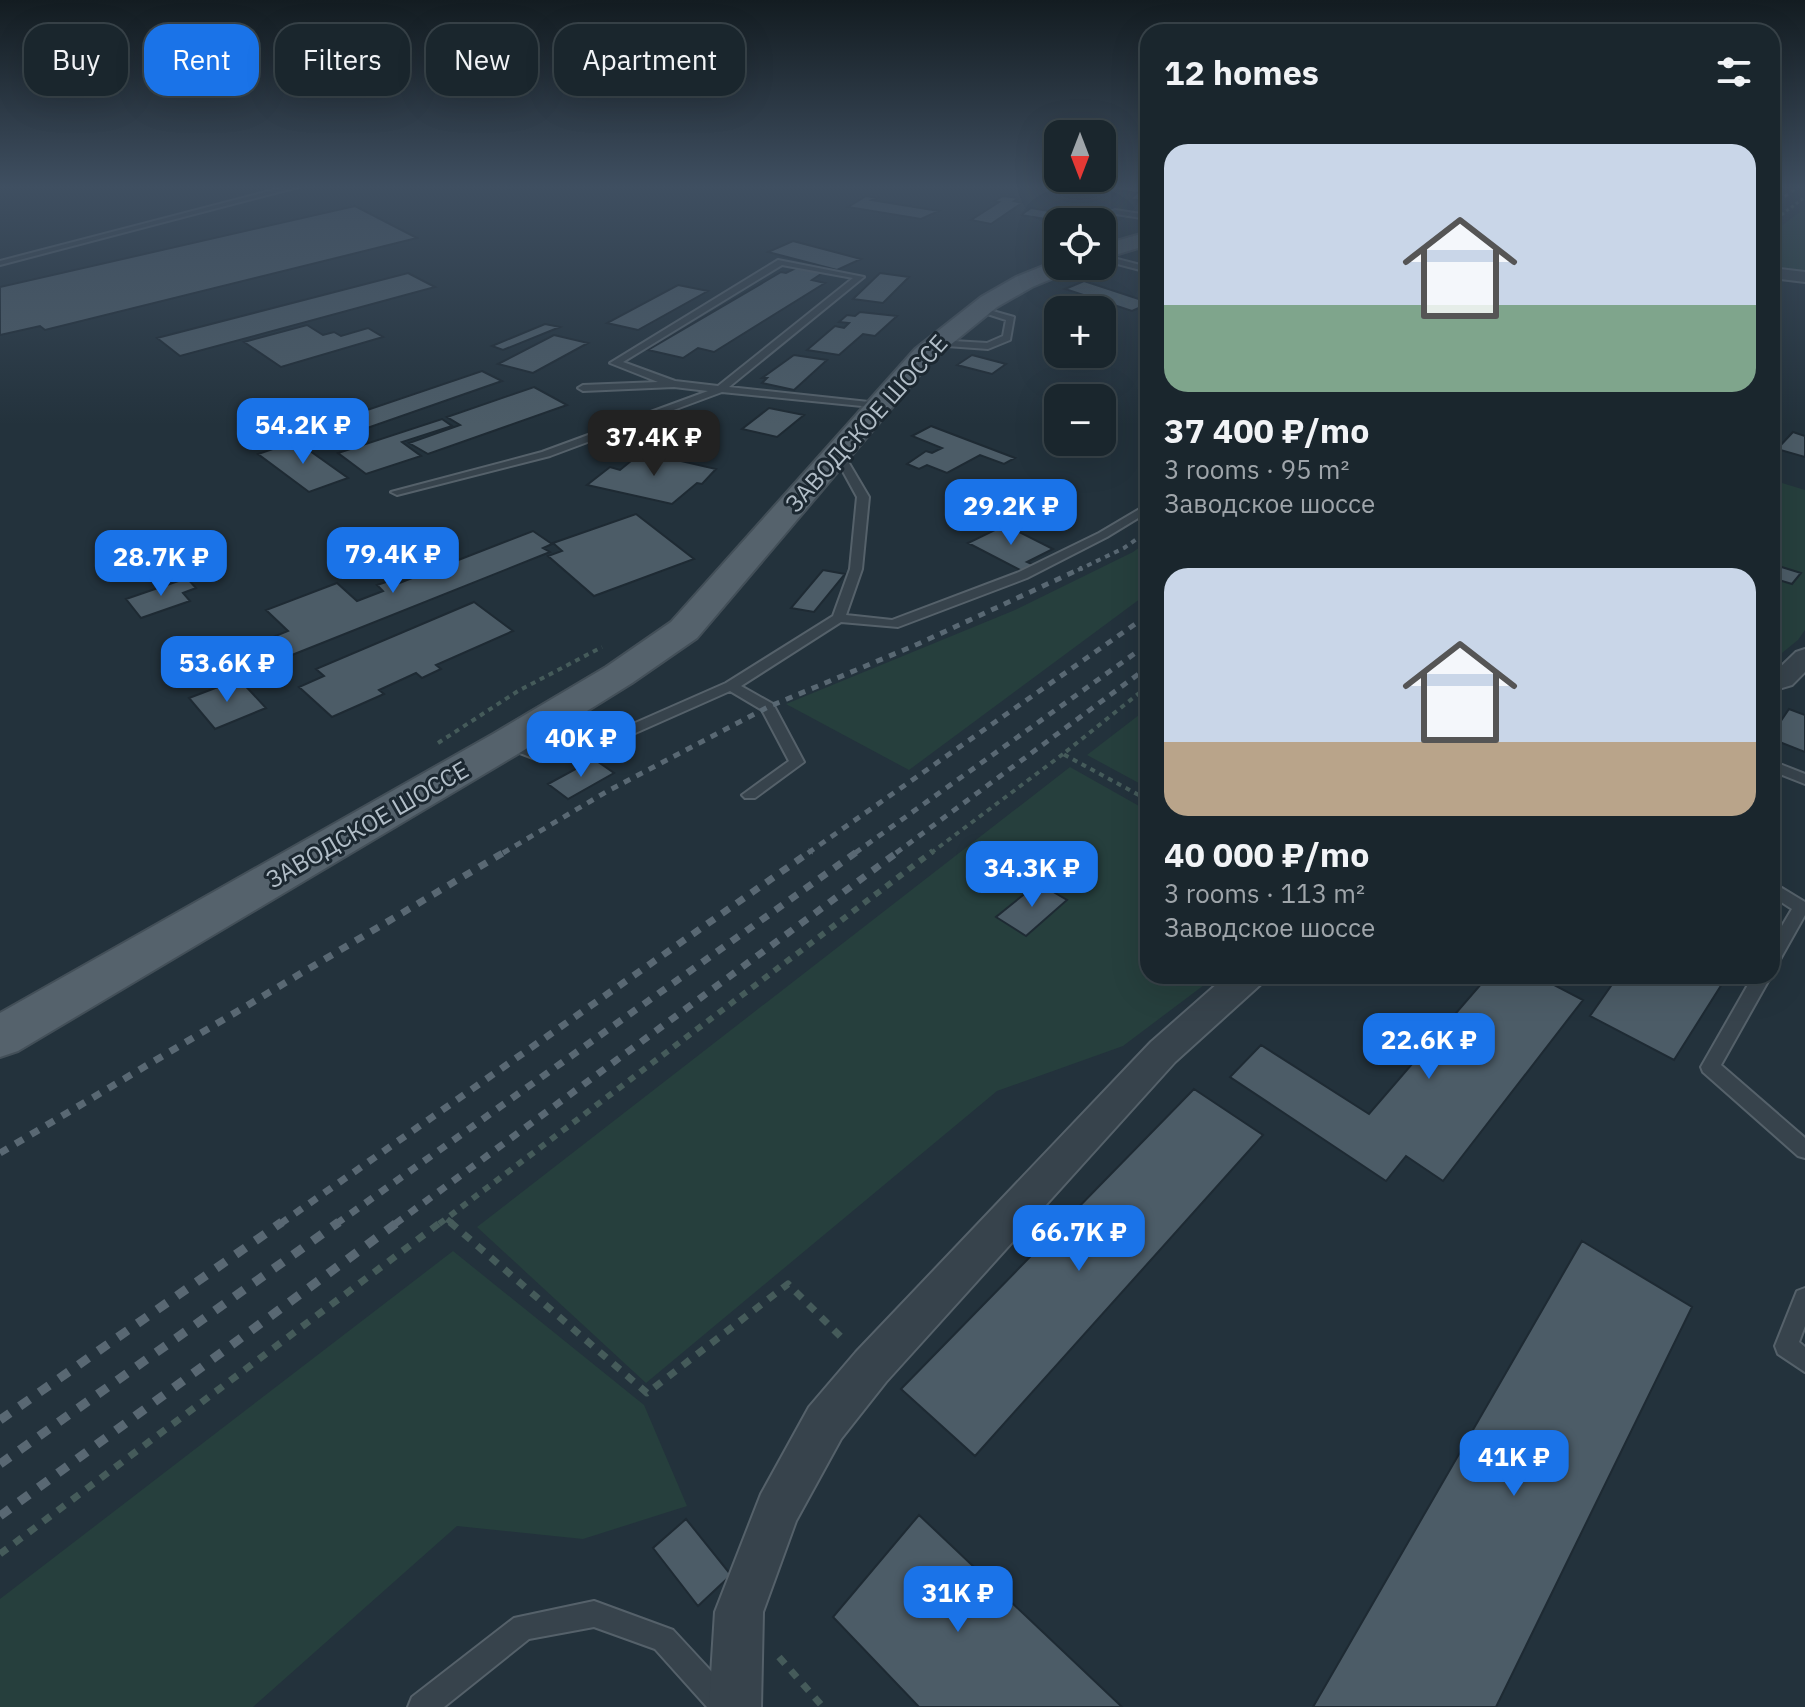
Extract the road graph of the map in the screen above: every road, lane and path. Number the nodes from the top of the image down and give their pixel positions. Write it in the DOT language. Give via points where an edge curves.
graph roads {
  1 [pos="775,266"];
  2 [pos="800,266"];
  3 [pos="1044,273"];
  4 [pos="1780,274"];
  5 [pos="1805,277"];
  6 [pos="995,313"];
  7 [pos="1023,321"];
  8 [pos="674,384"];
  9 [pos="583,388"];
  10 [pos="719,390"];
  11 [pos="878,406"];
  12 [pos="839,455"];
  13 [pos="397,492"];
  14 [pos="1140,512"];
  15 [pos="839,618"];
  16 [pos="609,644"];
  17 [pos="1805,657"];
  18 [pos="1787,684"];
  19 [pos="731,686"];
  20 [pos="1140,692"];
  21 [pos="507,743"];
  22 [pos="431,748"];
  23 [pos="1063,754"];
  24 [pos="1780,769"];
  25 [pos="1805,779"];
  26 [pos="750,795"];
  27 [pos="1140,796"];
  28 [pos="1780,893"];
  29 [pos="1780,944"];
  30 [pos="1239,984"];
  31 [pos="1757,984"];
  32 [pos="0,1037"];
  33 [pos="1805,1150"];
  34 [pos="447,1219"];
  35 [pos="1805,1298"];
  36 [pos="1805,1361"];
  37 [pos="871,1367"];
  38 [pos="0,1554"];
  39 [pos="422,1707"];
  40 [pos="725,1707"];
  41 [pos="735,1707"];
  1 -- 8 [label="lane" via="615,363"];
  2 -- 10 [label="lane" via="860,277"];
  3 -- 6 [label="main road, ЗАВОДСКОЕ ШОССЕ" via="1025,280"];
  4 -- 5 [label="street"];
  6 -- 7 [label="lane"];
  6 -- 11 [label="main road, ЗАВОДСКОЕ ШОССЕ" via="964,316"];
  8 -- 9 [label="lane"];
  8 -- 10 [label="lane"];
  10 -- 11 [label="lane"];
  10 -- 13 [label="lane" via="546,454"];
  11 -- 12 [label="main road, ЗАВОДСКОЕ ШОССЕ"];
  12 -- 15 [label="lane" via="863,497 856,569"];
  12 -- 21 [label="main road, ЗАВОДСКОЕ ШОССЕ" via="684,630"];
  14 -- 15 [label="lane" via="1023,575 893,624"];
  15 -- 19 [label="lane"];
  16 -- 22 [label="path" via="476,715"];
  17 -- 18 [label="street"];
  19 -- 21 [label="lane" via="579,753 540,756"];
  19 -- 26 [label="lane" via="768,707 797,762"];
  20 -- 23 [label="path"];
  21 -- 32 [label="main road, ЗАВОДСКОЕ ШОССЕ"];
  23 -- 27 [label="path"];
  23 -- 34 [label="path"];
  24 -- 25 [label="lane"];
  28 -- 29 [label="lane" via="1801,907"];
  30 -- 37 [label="street" via="1163,1052 903,1325"];
  31 -- 33 [label="lane" via="1710,1067"];
  34 -- 37 [label="path" via="647,1393 788,1284"];
  34 -- 38 [label="path"];
  35 -- 36 [label="lane" via="1786,1346"];
  37 -- 41 [label="street" via="825,1423 777,1510 739,1612"];
  39 -- 40 [label="lane" via="523,1627 594,1614 664,1639"];
}
